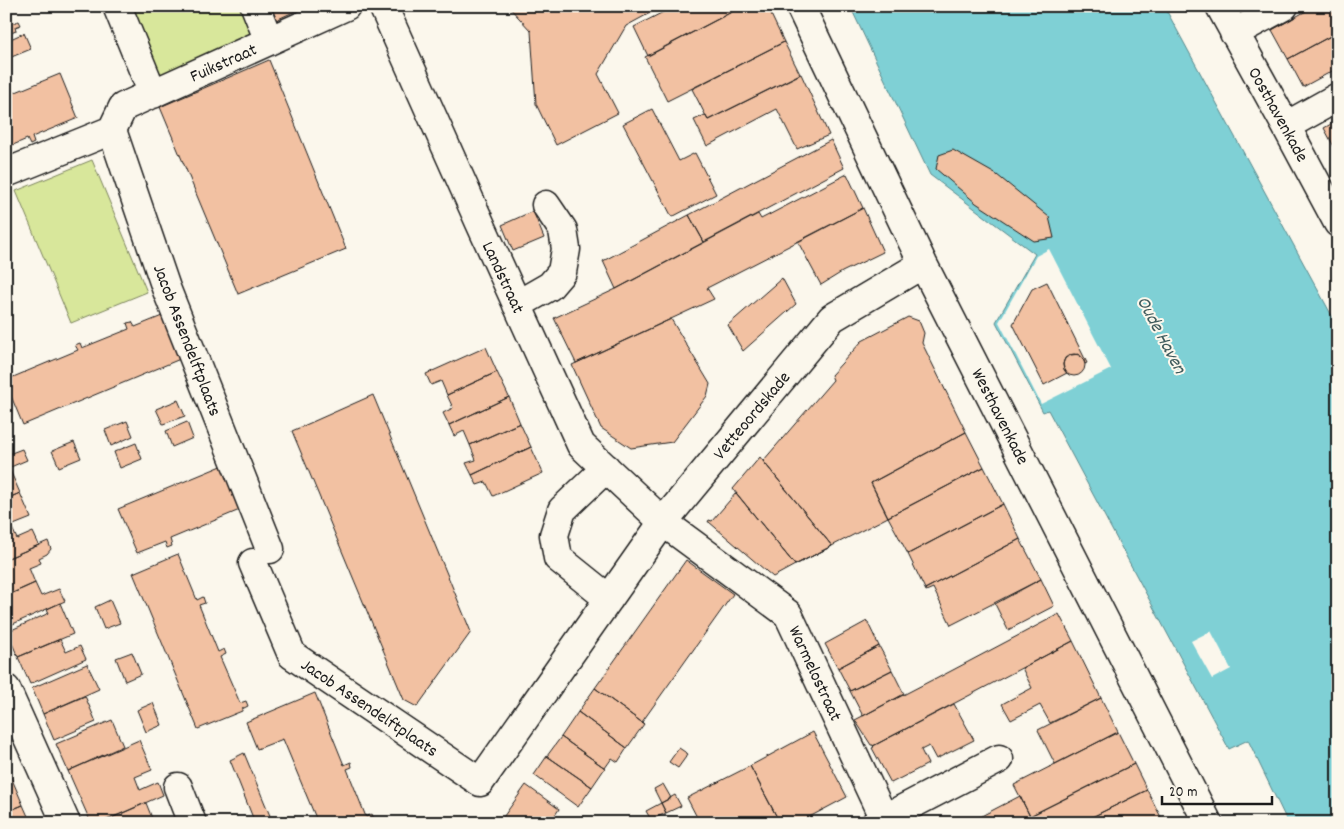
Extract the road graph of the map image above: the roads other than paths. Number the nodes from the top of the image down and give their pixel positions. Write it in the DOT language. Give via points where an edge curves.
graph roads {
  1 [pos="117,6"];
  2 [pos="255,6"];
  3 [pos="346,6"];
  4 [pos="383,6"];
  5 [pos="800,6"];
  6 [pos="1220,6"];
  7 [pos="1284,6"];
  8 [pos="1234,33"];
  9 [pos="269,41"];
  10 [pos="153,94"];
  11 [pos="1338,98"];
  12 [pos="1286,126"];
  13 [pos="112,130"];
  14 [pos="6,174"];
  15 [pos="546,205"];
  16 [pos="1338,223"];
  17 [pos="923,264"];
  18 [pos="517,305"];
  19 [pos="606,468"];
  20 [pos="664,522"];
  21 [pos="609,599"];
  22 [pos="6,689"];
  23 [pos="1000,759"];
  24 [pos="480,782"];
  25 [pos="178,787"];
  26 [pos="880,821"];
  27 [pos="66,823"];
  28 [pos="192,823"];
  29 [pos="1208,823"];
  1 -- 10 [label="street"];
  2 -- 9 [label="street"];
  3 -- 9 [label="street, Fuikstraat"];
  4 -- 18 [label="street, Landstraat"];
  5 -- 17 [label="street, Westhavenkade"];
  6 -- 8 [label="street, Oosthavenkade"];
  7 -- 8 [label="street"];
  8 -- 12 [label="street, Oosthavenkade"];
  9 -- 10 [label="street, Fuikstraat"];
  10 -- 13 [label="street, Fuikstraat" via="123,107"];
  11 -- 12 [label="street"];
  12 -- 16 [label="street, Oosthavenkade"];
  13 -- 14 [label="street"];
  13 -- 24 [label="street, Jacob Assendelftplaats" via="261,556 292,655"];
  15 -- 18 [label="street" via="563,230 566,249 562,272 550,286"];
  17 -- 20 [label="street, Vetteoordskade" via="832,318"];
  17 -- 29 [label="street, Westhavenkade"];
  18 -- 19 [label="street, Landstraat" via="581,445"];
  19 -- 20 [label="street, Landstraat"];
  19 -- 21 [label="street" via="562,510 554,535 558,558"];
  20 -- 21 [label="street, Vetteoordskade"];
  20 -- 26 [label="street, Warmelostraat" via="788,614"];
  21 -- 24 [label="street, Vetteoordskade"];
  22 -- 27 [label="street"];
  23 -- 26 [label="street"];
  25 -- 28 [label="street"];
}
